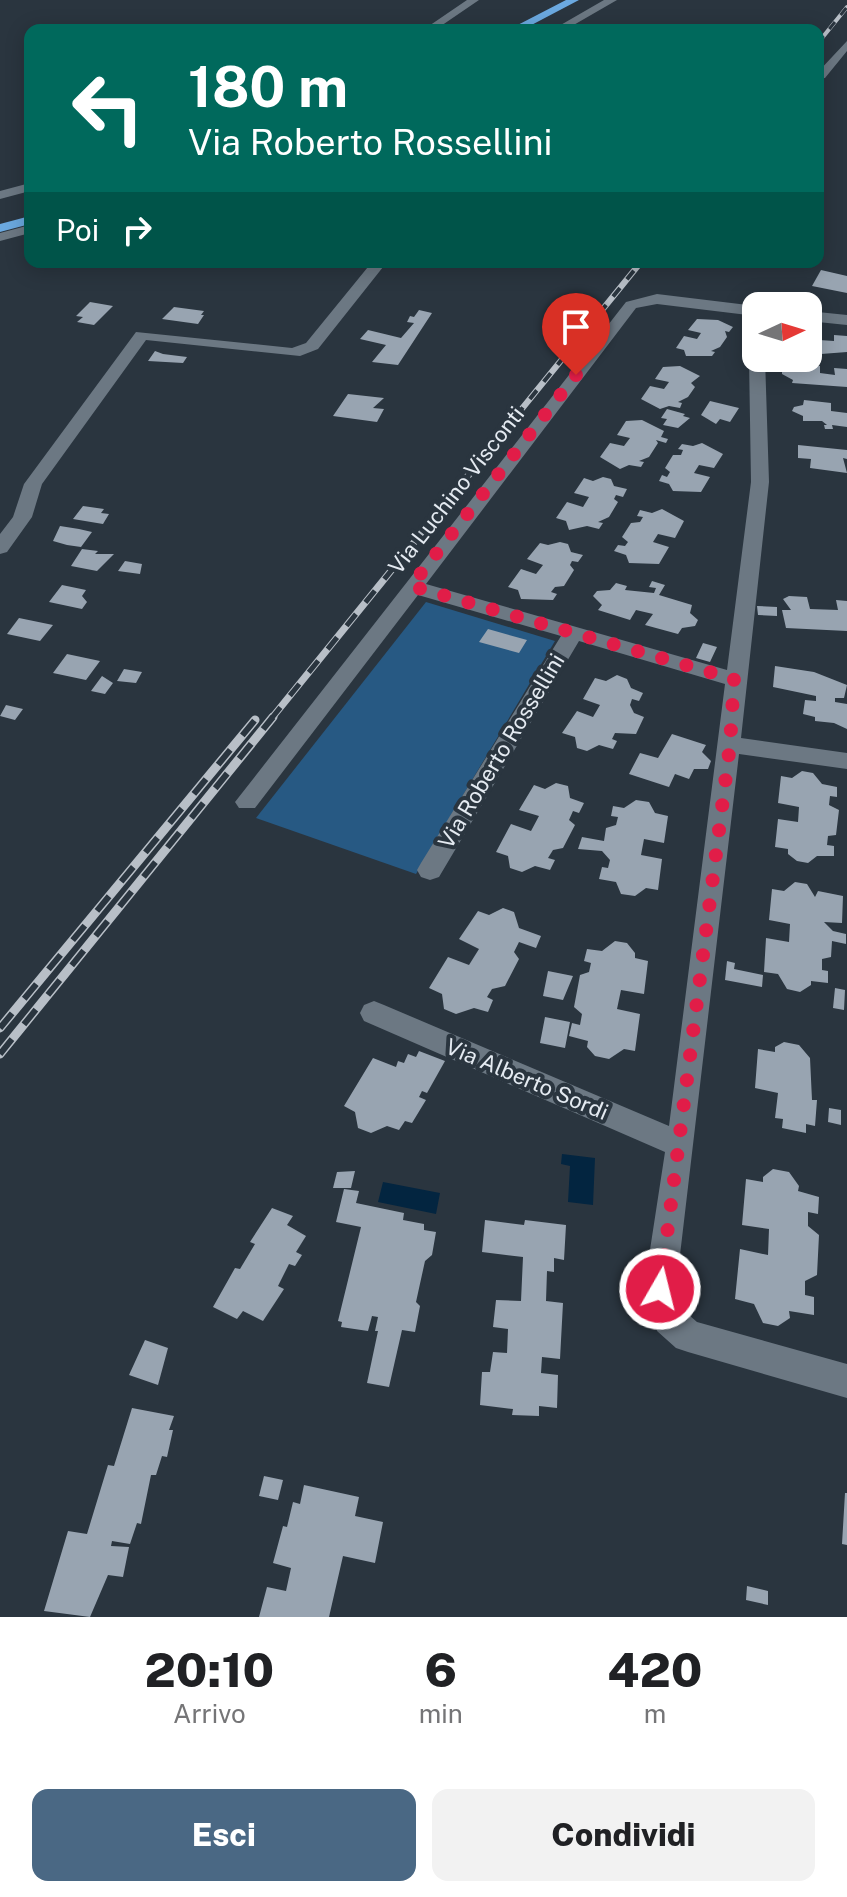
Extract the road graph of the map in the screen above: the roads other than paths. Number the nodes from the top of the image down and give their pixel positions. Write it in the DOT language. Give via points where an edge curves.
graph roads {
  1 [pos="474,0"];
  2 [pos="574,0"];
  3 [pos="591,0"];
  4 [pos="612,0"];
  5 [pos="437,24"];
  6 [pos="525,24"];
  7 [pos="543,24"];
  8 [pos="568,24"];
  9 [pos="847,44"];
  10 [pos="824,72"];
  11 [pos="24,189"];
  12 [pos="0,195"];
  13 [pos="24,208"];
  14 [pos="0,214"];
  15 [pos="24,222"];
  16 [pos="0,228"];
  17 [pos="24,231"];
  18 [pos="0,237"];
  19 [pos="375,268"];
  20 [pos="742,309"];
  21 [pos="822,317"];
  22 [pos="847,320"];
  23 [pos="757,372"];
  24 [pos="0,548"];
  25 [pos="411,586"];
  26 [pos="573,633"];
  27 [pos="734,679"];
  28 [pos="730,745"];
  29 [pos="847,761"];
  30 [pos="247,802"];
  31 [pos="430,870"];
  32 [pos="374,1013"];
  33 [pos="681,1145"];
  34 [pos="847,1381"];
  1 -- 5 [label="street"];
  2 -- 6 [label="highway"];
  3 -- 7 [label="highway"];
  4 -- 8 [label="street"];
  9 -- 10 [label="street"];
  11 -- 12 [label="street"];
  13 -- 14 [label="highway"];
  15 -- 16 [label="highway"];
  17 -- 18 [label="street"];
  19 -- 24 [label="street" via="312,346 294,353 142,335 33,484 22,517"];
  20 -- 25 [label="street, Via Luchino Visconti" via="657,299 631,305"];
  21 -- 22 [label="street"];
  23 -- 27 [label="street" via="760,482"];
  25 -- 26 [label="street, Via Roberto Rossellini"];
  25 -- 30 [label="street, Via Luchino Visconti"];
  26 -- 27 [label="street, Via Roberto Rossellini"];
  26 -- 31 [label="street, Via Roberto Rossellini"];
  27 -- 28 [label="street"];
  28 -- 29 [label="street"];
  28 -- 33 [label="street"];
  32 -- 33 [label="street, Via Alberto Sordi"];
  33 -- 34 [label="street" via="660,1289 669,1319 688,1336"];
}
